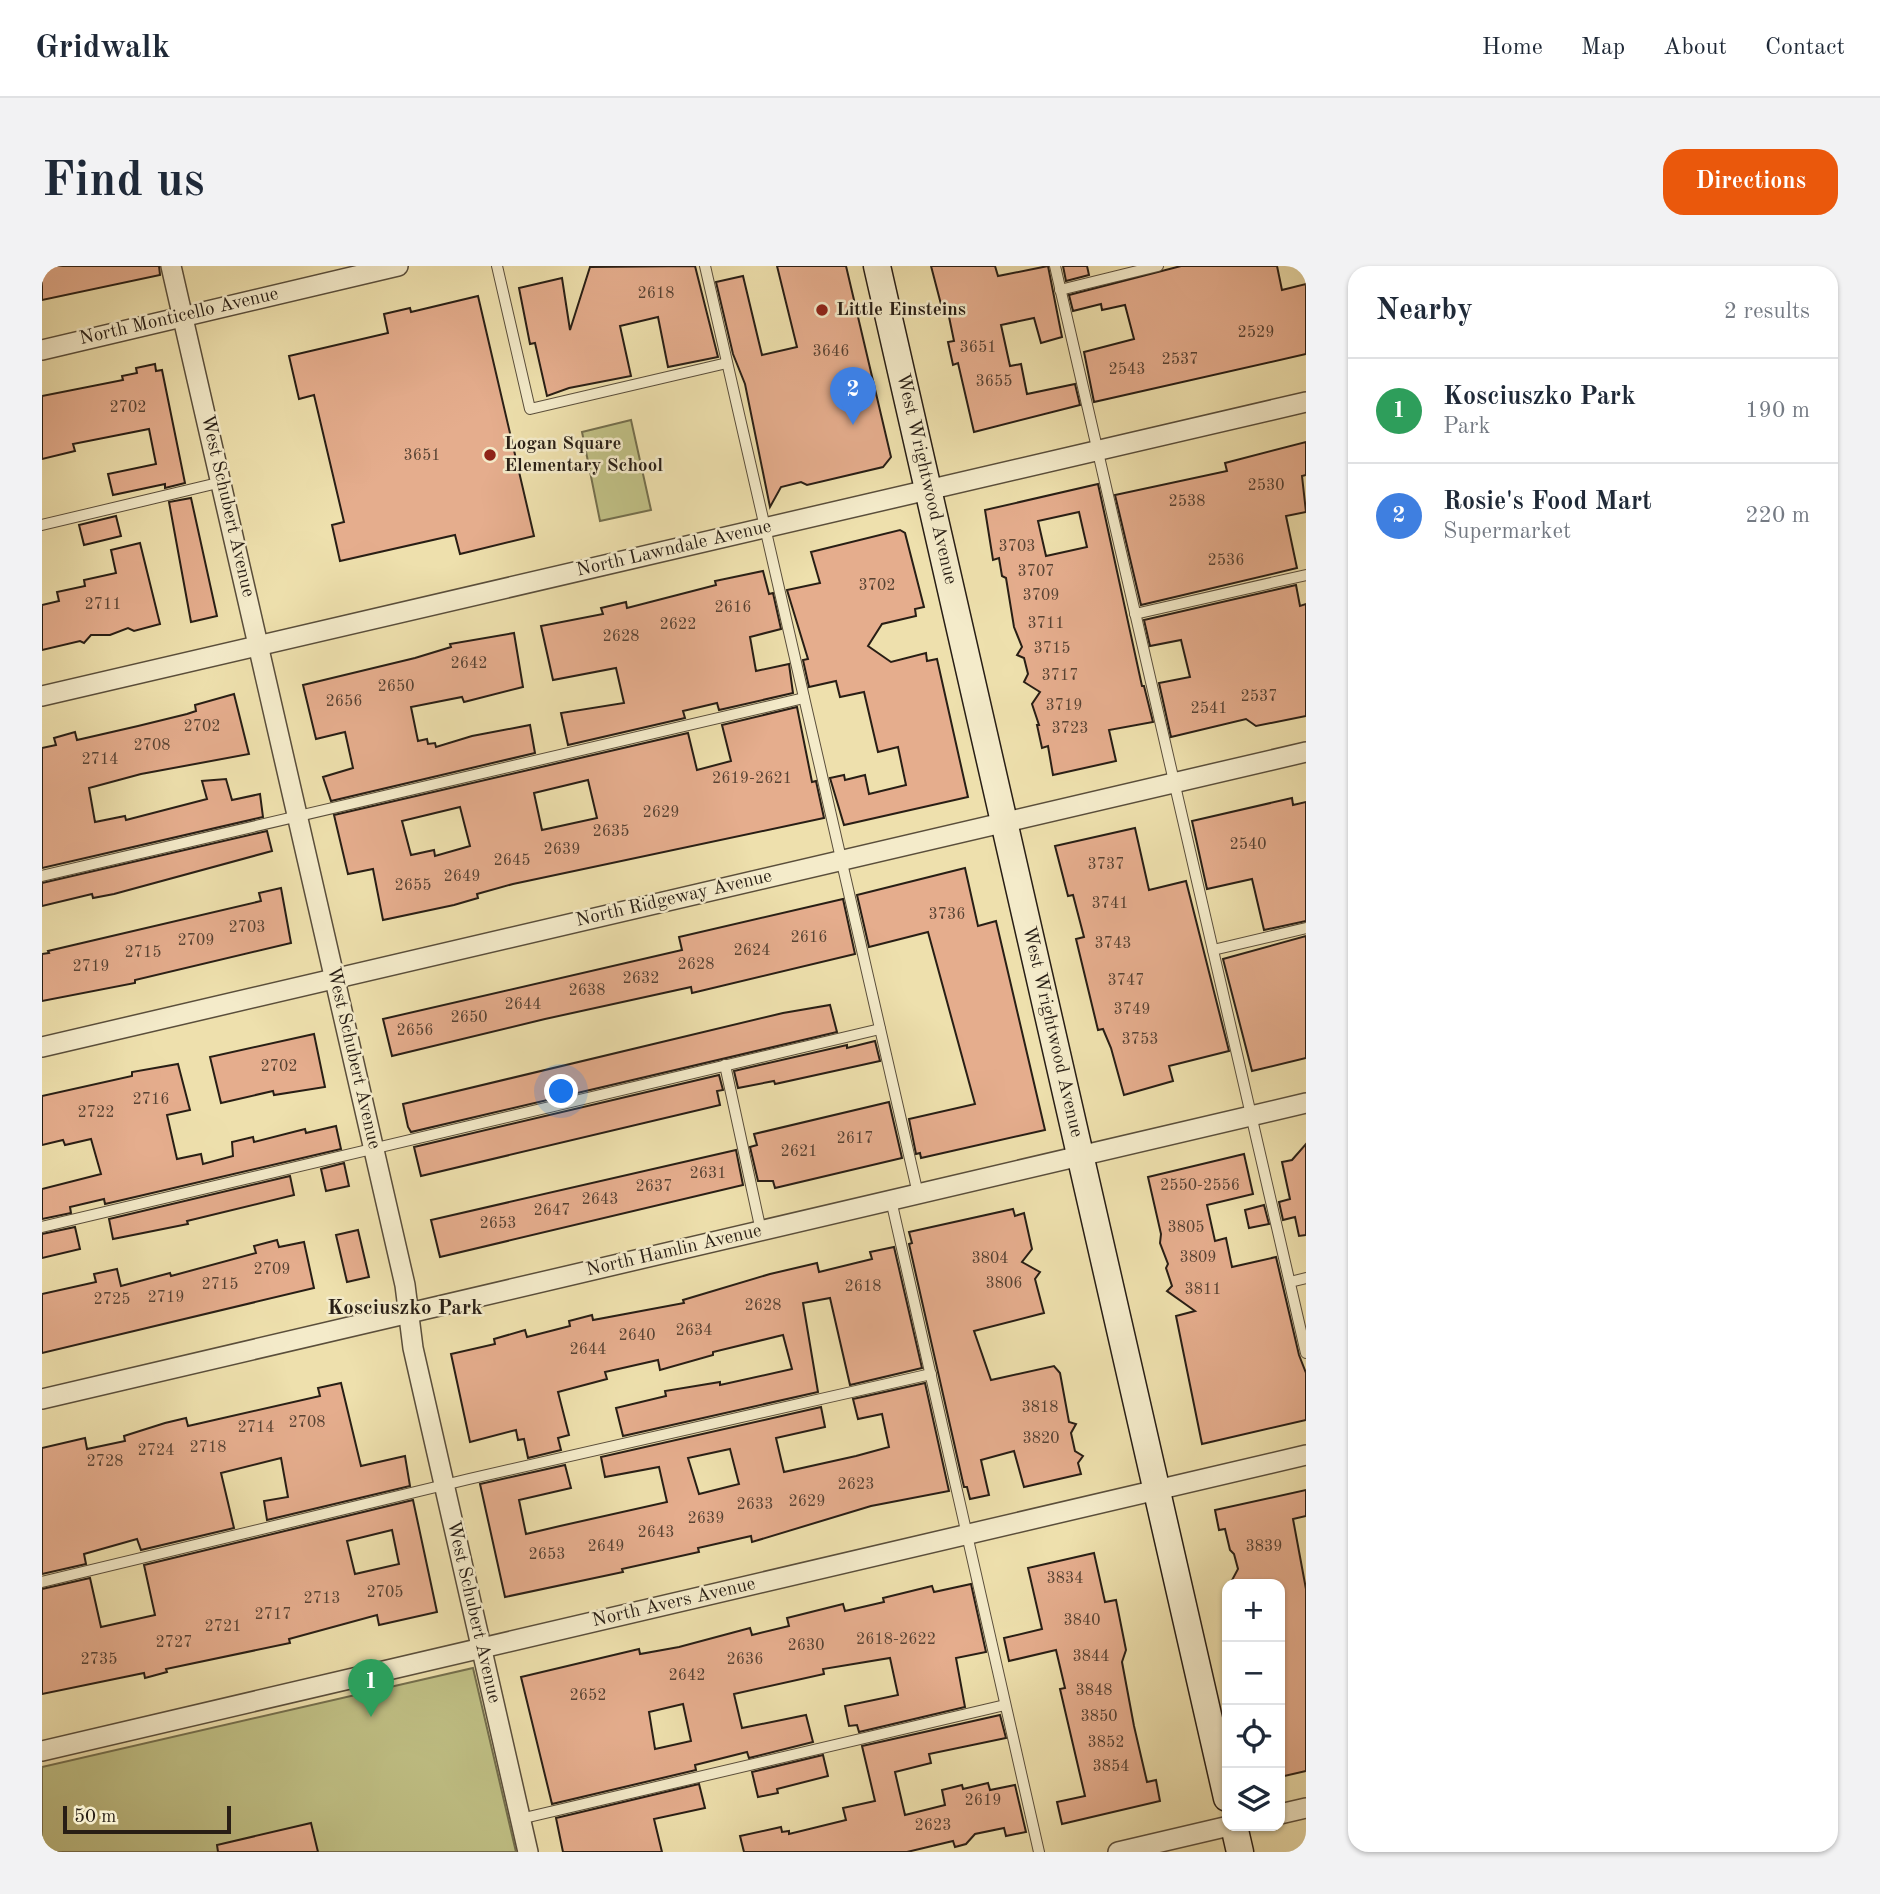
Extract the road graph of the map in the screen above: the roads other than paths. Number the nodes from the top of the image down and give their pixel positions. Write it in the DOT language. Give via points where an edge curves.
graph roads {
  1 [pos="171,266"];
  2 [pos="398,266"];
  3 [pos="497,266"];
  4 [pos="705,266"];
  5 [pos="877,266"];
  6 [pos="1055,266"];
  7 [pos="1158,266"];
  8 [pos="1060,289"];
  9 [pos="183,317"];
  10 [pos="42,350"];
  11 [pos="727,363"];
  12 [pos="1306,402"];
  13 [pos="1098,450"];
  14 [pos="222,482"];
  15 [pos="928,489"];
  16 [pos="42,524"];
  17 [pos="765,528"];
  18 [pos="1306,575"];
  19 [pos="1136,614"];
  20 [pos="259,646"];
  21 [pos="42,696"];
  22 [pos="804,698"];
  23 [pos="1306,752"];
  24 [pos="1174,782"];
  25 [pos="297,814"];
  26 [pos="1004,822"];
  27 [pos="842,860"];
  28 [pos="42,876"];
  29 [pos="1306,928"];
  30 [pos="1213,950"];
  31 [pos="335,979"];
  32 [pos="880,1028"];
  33 [pos="42,1047"];
  34 [pos="725,1065"];
  35 [pos="1306,1103"];
  36 [pos="1251,1116"];
  37 [pos="374,1148"];
  38 [pos="1081,1156"];
  39 [pos="918,1194"];
  40 [pos="891,1200"];
  41 [pos="42,1227"];
  42 [pos="761,1231"];
  43 [pos="1306,1278"];
  44 [pos="1290,1282"];
  45 [pos="409,1313"];
  46 [pos="1306,1353"];
  47 [pos="931,1374"];
  48 [pos="42,1399"];
  49 [pos="1306,1455"];
  50 [pos="444,1485"];
  51 [pos="1157,1490"];
  52 [pos="967,1534"];
  53 [pos="42,1582"];
  54 [pos="482,1648"];
  55 [pos="1005,1705"];
  56 [pos="42,1751"];
  57 [pos="1222,1776"];
  58 [pos="1306,1808"];
  59 [pos="1285,1813"];
  60 [pos="520,1819"];
  61 [pos="1222,1828"];
  62 [pos="1233,1831"];
  63 [pos="528,1852"];
  64 [pos="1039,1852"];
  65 [pos="1118,1852"];
  66 [pos="1240,1852"];
  1 -- 9 [label="street, West Schubert Avenue"];
  2 -- 9 [label="street, North Monticello Avenue"];
  3 -- 11 [label="lane" via="530,409"];
  4 -- 11 [label="lane"];
  5 -- 15 [label="street, West Wrightwood Avenue"];
  6 -- 8 [label="lane"];
  7 -- 8 [label="lane"];
  8 -- 13 [label="lane"];
  9 -- 10 [label="street, North Monticello Avenue"];
  9 -- 14 [label="street, West Schubert Avenue"];
  11 -- 17 [label="lane"];
  12 -- 13 [label="street, North Lawndale Avenue"];
  13 -- 15 [label="street, North Lawndale Avenue"];
  13 -- 19 [label="lane"];
  14 -- 16 [label="lane"];
  14 -- 20 [label="street, West Schubert Avenue"];
  15 -- 17 [label="street, North Lawndale Avenue"];
  15 -- 26 [label="street, West Wrightwood Avenue"];
  17 -- 20 [label="street, North Lawndale Avenue"];
  17 -- 22 [label="lane"];
  18 -- 19 [label="lane"];
  19 -- 24 [label="lane"];
  20 -- 21 [label="street, North Lawndale Avenue"];
  20 -- 25 [label="street, West Schubert Avenue"];
  22 -- 25 [label="lane"];
  22 -- 27 [label="lane"];
  23 -- 24 [label="street, North Ridgeway Avenue"];
  24 -- 26 [label="street, North Ridgeway Avenue"];
  24 -- 30 [label="lane"];
  25 -- 28 [label="lane"];
  25 -- 31 [label="street, West Schubert Avenue"];
  26 -- 27 [label="street, North Ridgeway Avenue"];
  26 -- 38 [label="street, West Wrightwood Avenue"];
  27 -- 31 [label="street, North Ridgeway Avenue"];
  27 -- 32 [label="lane"];
  29 -- 30 [label="lane"];
  30 -- 36 [label="lane"];
  31 -- 33 [label="street, North Ridgeway Avenue"];
  31 -- 37 [label="street, West Schubert Avenue"];
  32 -- 34 [label="lane"];
  32 -- 39 [label="lane"];
  34 -- 37 [label="lane"];
  34 -- 42 [label="lane"];
  35 -- 36 [label="street, North Hamlin Avenue"];
  36 -- 38 [label="street, North Hamlin Avenue"];
  36 -- 44 [label="lane"];
  37 -- 41 [label="lane"];
  37 -- 45 [label="street, West Schubert Avenue"];
  38 -- 39 [label="street, North Hamlin Avenue"];
  38 -- 51 [label="street, West Wrightwood Avenue"];
  39 -- 40 [label="street, North Hamlin Avenue"];
  40 -- 42 [label="street, North Hamlin Avenue"];
  40 -- 47 [label="lane"];
  42 -- 45 [label="street, North Hamlin Avenue"];
  43 -- 44 [label="lane"];
  44 -- 46 [label="lane"];
  45 -- 48 [label="street, North Hamlin Avenue"];
  45 -- 50 [label="street, West Schubert Avenue"];
  47 -- 50 [label="lane"];
  47 -- 52 [label="lane"];
  49 -- 51 [label="street, North Avers Avenue"];
  50 -- 53 [label="lane"];
  50 -- 54 [label="street, West Schubert Avenue"];
  51 -- 52 [label="street, North Avers Avenue"];
  51 -- 57 [label="street, West Wrightwood Avenue"];
  52 -- 54 [label="street, North Avers Avenue"];
  52 -- 55 [label="lane"];
  54 -- 56 [label="street, North Avers Avenue"];
  54 -- 60 [label="street, West Schubert Avenue"];
  55 -- 60 [label="lane"];
  55 -- 64 [label="lane"];
  58 -- 59 [label="street"];
  60 -- 63 [label="street, West Schubert Avenue"];
  61 -- 65 [label="street"];
  62 -- 66 [label="street"];
}
